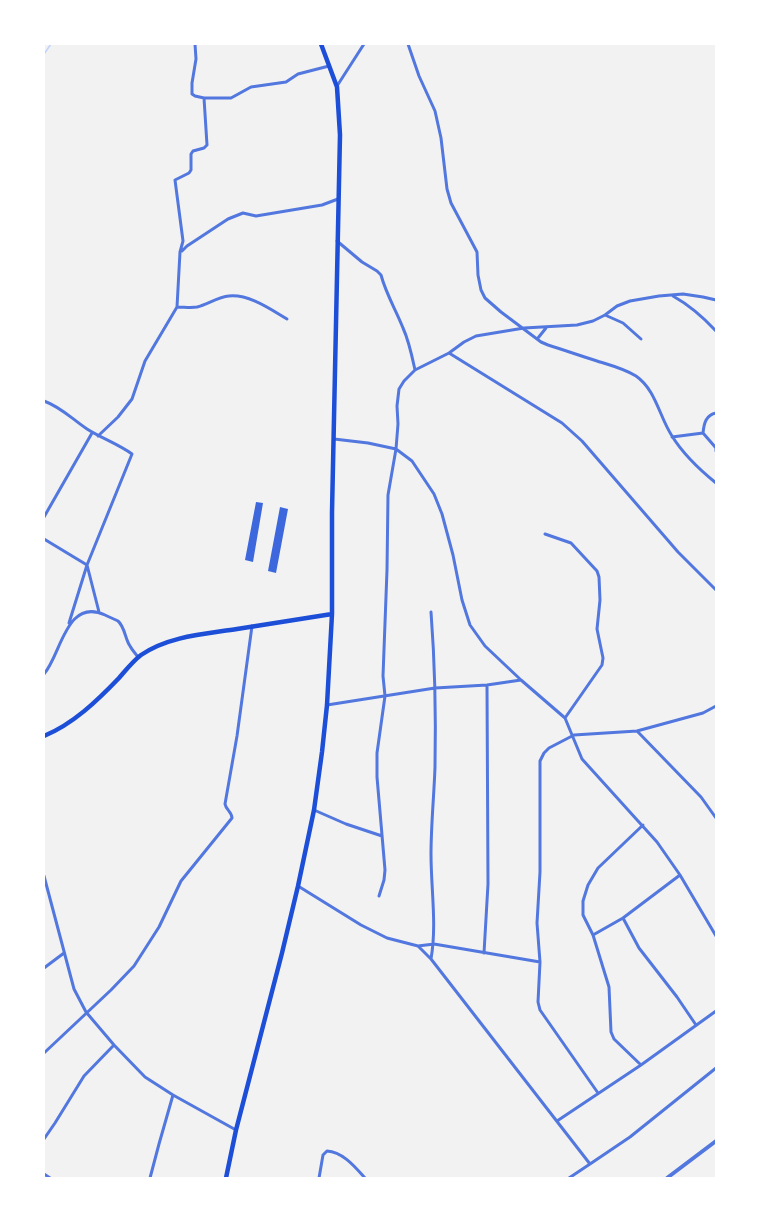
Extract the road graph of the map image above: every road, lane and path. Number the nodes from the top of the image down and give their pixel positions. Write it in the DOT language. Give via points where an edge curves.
graph roads {
  1 [pos="195,44"];
  2 [pos="321,44"];
  3 [pos="364,44"];
  4 [pos="408,44"];
  5 [pos="329,66"];
  6 [pos="337,87"];
  7 [pos="204,98"];
  8 [pos="338,200"];
  9 [pos="337,241"];
  10 [pos="180,252"];
  11 [pos="671,295"];
  12 [pos="717,300"];
  13 [pos="177,307"];
  14 [pos="605,315"];
  15 [pos="286,319"];
  16 [pos="524,328"];
  17 [pos="546,328"];
  18 [pos="717,331"];
  19 [pos="538,339"];
  20 [pos="640,339"];
  21 [pos="449,353"];
  22 [pos="416,370"];
  23 [pos="44,401"];
  24 [pos="717,413"];
  25 [pos="92,432"];
  26 [pos="703,433"];
  27 [pos="98,436"];
  28 [pos="672,437"];
  29 [pos="334,440"];
  30 [pos="396,449"];
  31 [pos="717,451"];
  32 [pos="717,483"];
  33 [pos="44,517"];
  34 [pos="545,534"];
  35 [pos="44,539"];
  36 [pos="87,565"];
  37 [pos="717,589"];
  38 [pos="99,612"];
  39 [pos="431,612"];
  40 [pos="332,614"];
  41 [pos="69,626"];
  42 [pos="252,626"];
  43 [pos="138,657"];
  44 [pos="44,675"];
  45 [pos="521,680"];
  46 [pos="487,685"];
  47 [pos="435,688"];
  48 [pos="385,696"];
  49 [pos="327,705"];
  50 [pos="717,706"];
  51 [pos="565,718"];
  52 [pos="637,731"];
  53 [pos="574,735"];
  54 [pos="44,736"];
  55 [pos="314,810"];
  56 [pos="717,818"];
  57 [pos="643,825"];
  58 [pos="382,836"];
  59 [pos="680,875"];
  60 [pos="44,876"];
  61 [pos="298,886"];
  62 [pos="379,896"];
  63 [pos="623,918"];
  64 [pos="593,935"];
  65 [pos="717,936"];
  66 [pos="434,944"];
  67 [pos="418,946"];
  68 [pos="64,953"];
  69 [pos="484,953"];
  70 [pos="431,959"];
  71 [pos="540,962"];
  72 [pos="44,968"];
  73 [pos="717,1011"];
  74 [pos="86,1012"];
  75 [pos="696,1025"];
  76 [pos="114,1045"];
  77 [pos="44,1053"];
  78 [pos="641,1065"];
  79 [pos="717,1068"];
  80 [pos="598,1093"];
  81 [pos="173,1095"];
  82 [pos="556,1121"];
  83 [pos="236,1130"];
  84 [pos="44,1139"];
  85 [pos="717,1142"];
  86 [pos="590,1164"];
  87 [pos="44,1174"];
  88 [pos="50,1179"];
  89 [pos="150,1179"];
  90 [pos="226,1179"];
  91 [pos="319,1179"];
  92 [pos="365,1179"];
  93 [pos="569,1179"];
  94 [pos="667,1179"];
  1 -- 7 [label="street" via="192,94"];
  2 -- 5 [label="highway"];
  3 -- 6 [label="street"];
  4 -- 16 [label="street" via="435,111 451,203 477,252 481,290 485,298"];
  5 -- 6 [label="highway"];
  5 -- 7 [label="street" via="298,74 286,82 251,87 231,98"];
  6 -- 8 [label="highway"];
  7 -- 10 [label="street" via="207,145 193,150 191,171 175,180 183,241"];
  8 -- 9 [label="highway"];
  8 -- 10 [label="street" via="256,216 243,213"];
  9 -- 22 [label="street" via="381,275"];
  9 -- 29 [label="highway"];
  10 -- 13 [label="street"];
  11 -- 12 [label="street"];
  11 -- 14 [label="street" via="630,301"];
  11 -- 18 [label="street"];
  13 -- 15 [label="street" via="195,307 236,296"];
  13 -- 27 [label="street" via="146,361 132,399"];
  14 -- 17 [label="street" via="577,325"];
  14 -- 20 [label="street" via="623,323"];
  16 -- 17 [label="street"];
  16 -- 19 [label="street"];
  16 -- 21 [label="street" via="476,336"];
  17 -- 19 [label="street"];
  19 -- 28 [label="street" via="635,376 657,402"];
  21 -- 22 [label="street"];
  21 -- 37 [label="street" via="561,423 582,441 678,552"];
  22 -- 30 [label="street" via="399,389"];
  23 -- 25 [label="street"];
  24 -- 26 [label="street" via="705,420"];
  25 -- 27 [label="street"];
  25 -- 33 [label="street"];
  26 -- 28 [label="street"];
  26 -- 31 [label="street"];
  27 -- 36 [label="street" via="132,457"];
  28 -- 32 [label="street"];
  29 -- 30 [label="street"];
  29 -- 40 [label="highway"];
  30 -- 45 [label="street" via="412,461 434,494 470,625 484,646"];
  30 -- 48 [label="street" via="388,495"];
  34 -- 51 [label="street" via="571,543 599,577 597,629 602,664"];
  35 -- 36 [label="street"];
  36 -- 38 [label="street"];
  36 -- 41 [label="street"];
  38 -- 41 [label="street" via="81,615"];
  38 -- 43 [label="street" via="118,621"];
  39 -- 47 [label="street"];
  40 -- 42 [label="highway"];
  40 -- 49 [label="highway"];
  41 -- 44 [label="street"];
  42 -- 43 [label="highway" via="165,642"];
  42 -- 74 [label="street" via="225,804 232,818 181,881 159,927 134,966"];
  43 -- 54 [label="highway" via="94,703"];
  45 -- 46 [label="street"];
  45 -- 51 [label="street"];
  46 -- 47 [label="street"];
  46 -- 69 [label="street" via="488,884"];
  47 -- 48 [label="street"];
  47 -- 66 [label="street" via="431,854"];
  48 -- 49 [label="street"];
  48 -- 58 [label="street" via="377,753"];
  49 -- 55 [label="highway"];
  50 -- 52 [label="street"];
  51 -- 53 [label="street"];
  52 -- 53 [label="street"];
  52 -- 56 [label="street"];
  53 -- 57 [label="street" via="582,759"];
  53 -- 71 [label="street" via="549,748 540,761"];
  55 -- 58 [label="street"];
  55 -- 61 [label="highway"];
  57 -- 59 [label="street"];
  57 -- 64 [label="street" via="598,868 588,885 584,915"];
  58 -- 62 [label="street" via="384,880"];
  59 -- 63 [label="street"];
  59 -- 65 [label="street"];
  60 -- 68 [label="street"];
  61 -- 67 [label="street" via="361,925 387,938"];
  61 -- 83 [label="highway"];
  63 -- 64 [label="street"];
  63 -- 75 [label="street" via="639,948"];
  64 -- 78 [label="street" via="609,987 611,1032 614,1040"];
  66 -- 67 [label="street"];
  66 -- 69 [label="street"];
  66 -- 70 [label="street"];
  67 -- 70 [label="street"];
  68 -- 72 [label="street"];
  68 -- 74 [label="street" via="74,989"];
  69 -- 71 [label="street"];
  70 -- 82 [label="street"];
  71 -- 80 [label="street" via="540,1010"];
  73 -- 75 [label="street"];
  74 -- 76 [label="street"];
  74 -- 77 [label="street"];
  75 -- 78 [label="street"];
  76 -- 81 [label="street" via="145,1077"];
  76 -- 84 [label="street" via="84,1076"];
  78 -- 80 [label="street"];
  79 -- 86 [label="street"];
  80 -- 82 [label="street"];
  81 -- 83 [label="street"];
  81 -- 89 [label="street"];
  82 -- 86 [label="street"];
  83 -- 90 [label="highway"];
  85 -- 94 [label="street"];
  86 -- 93 [label="street"];
  87 -- 88 [label="street"];
  91 -- 92 [label="street" via="323,1155 331,1151 353,1165"];
}
